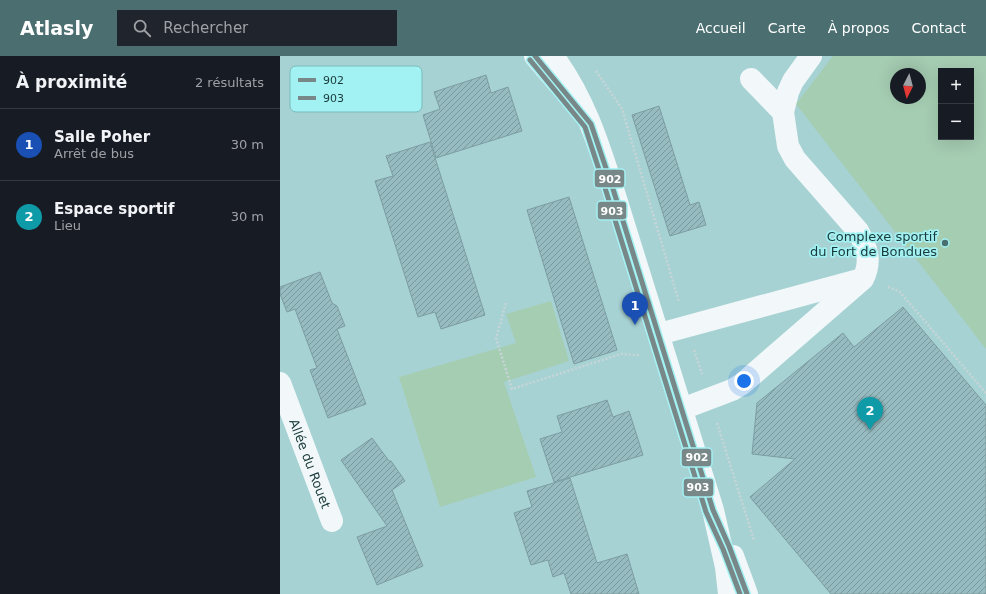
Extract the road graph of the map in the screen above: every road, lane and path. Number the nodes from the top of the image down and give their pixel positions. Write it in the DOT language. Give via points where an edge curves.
graph roads {
  1 [pos="535,56"];
  2 [pos="553,56"];
  3 [pos="811,56"];
  4 [pos="751,78"];
  5 [pos="783,112"];
  6 [pos="591,124"];
  7 [pos="863,278"];
  8 [pos="506,303"];
  9 [pos="659,334"];
  10 [pos="665,355"];
  11 [pos="280,383"];
  12 [pos="986,393"];
  13 [pos="682,409"];
  14 [pos="713,510"];
  15 [pos="332,521"];
  16 [pos="729,594"];
  17 [pos="747,594"];
  1 -- 6 [label="street"];
  2 -- 6 [label="street" via="567,74"];
  3 -- 5 [label="street" via="793,81"];
  4 -- 5 [label="street"];
  5 -- 7 [label="street" via="788,146 795,159 858,231 864,242 868,262"];
  6 -- 9 [label="street"];
  7 -- 9 [label="street"];
  7 -- 12 [label="path" via="899,291"];
  7 -- 13 [label="street" via="742,384"];
  8 -- 10 [label="path" via="496,338 512,389 621,354"];
  9 -- 10 [label="street"];
  10 -- 13 [label="street"];
  11 -- 15 [label="street, Allée du Rouet"];
  13 -- 14 [label="street"];
  14 -- 16 [label="street" via="725,561"];
  14 -- 17 [label="street" via="730,546"];
}
